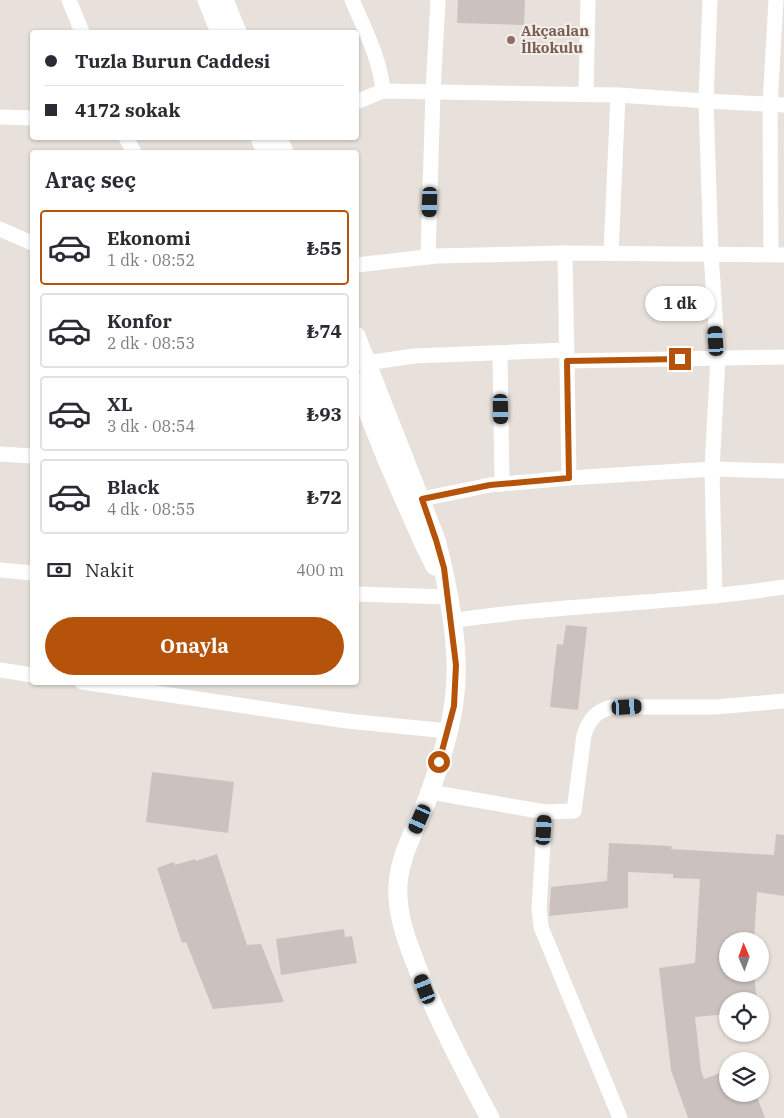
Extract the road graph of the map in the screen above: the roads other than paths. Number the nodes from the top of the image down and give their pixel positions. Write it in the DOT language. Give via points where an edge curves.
graph roads {
  1 [pos="69,0"];
  2 [pos="207,0"];
  3 [pos="224,0"];
  4 [pos="352,0"];
  5 [pos="438,0"];
  6 [pos="588,0"];
  7 [pos="710,0"];
  8 [pos="776,0"];
  9 [pos="81,30"];
  10 [pos="219,30"];
  11 [pos="236,30"];
  12 [pos="383,91"];
  13 [pos="433,92"];
  14 [pos="586,94"];
  15 [pos="618,95"];
  16 [pos="359,101"];
  17 [pos="706,101"];
  18 [pos="777,105"];
  19 [pos="0,117"];
  20 [pos="30,118"];
  21 [pos="0,229"];
  22 [pos="30,242"];
  23 [pos="565,253"];
  24 [pos="611,253"];
  25 [pos="711,254"];
  26 [pos="778,255"];
  27 [pos="428,257"];
  28 [pos="359,265"];
  29 [pos="359,344"];
  30 [pos="500,354"];
  31 [pos="567,355"];
  32 [pos="784,357"];
  33 [pos="718,358"];
  34 [pos="366,362"];
  35 [pos="359,389"];
  36 [pos="0,454"];
  37 [pos="30,456"];
  38 [pos="712,469"];
  39 [pos="784,471"];
  40 [pos="569,478"];
  41 [pos="502,484"];
  42 [pos="422,499"];
  43 [pos="0,570"];
  44 [pos="30,573"];
  45 [pos="784,587"];
  46 [pos="447,590"];
  47 [pos="359,594"];
  48 [pos="714,596"];
  49 [pos="451,621"];
  50 [pos="0,670"];
  51 [pos="30,675"];
  52 [pos="120,685"];
  53 [pos="170,689"];
  54 [pos="784,701"];
  55 [pos="448,731"];
  56 [pos="430,792"];
  57 [pos="545,812"];
  58 [pos="490,1118"];
  59 [pos="620,1118"];
  1 -- 9 [label="street"];
  2 -- 10 [label="main road"];
  3 -- 11 [label="main road"];
  4 -- 12 [label="street" via="382,74"];
  5 -- 13 [label="street"];
  6 -- 14 [label="street"];
  7 -- 17 [label="street"];
  8 -- 18 [label="street"];
  12 -- 13 [label="street"];
  12 -- 16 [label="street"];
  13 -- 14 [label="street"];
  13 -- 27 [label="street"];
  14 -- 15 [label="street"];
  15 -- 17 [label="street"];
  15 -- 24 [label="street"];
  17 -- 18 [label="street"];
  17 -- 25 [label="street"];
  18 -- 26 [label="street"];
  19 -- 20 [label="street"];
  21 -- 22 [label="street"];
  23 -- 24 [label="street"];
  23 -- 27 [label="street"];
  23 -- 31 [label="street"];
  24 -- 25 [label="street"];
  25 -- 26 [label="street"];
  25 -- 33 [label="street"];
  27 -- 28 [label="street"];
  29 -- 34 [label="main road"];
  30 -- 31 [label="street"];
  30 -- 34 [label="street" via="414,356"];
  30 -- 41 [label="street"];
  31 -- 33 [label="street"];
  31 -- 40 [label="street"];
  32 -- 33 [label="street"];
  33 -- 38 [label="street"];
  34 -- 42 [label="main road"];
  35 -- 46 [label="main road" via="423,542"];
  36 -- 37 [label="street"];
  38 -- 39 [label="street"];
  38 -- 40 [label="street"];
  38 -- 48 [label="street"];
  40 -- 41 [label="street"];
  41 -- 42 [label="street"];
  42 -- 46 [label="main road" via="436,540"];
  43 -- 44 [label="street"];
  45 -- 48 [label="street"];
  46 -- 47 [label="street"];
  46 -- 49 [label="main road"];
  48 -- 49 [label="street" via="504,613"];
  49 -- 55 [label="main road" via="456,683"];
  50 -- 51 [label="street"];
  52 -- 53 [label="street"];
  53 -- 55 [label="street" via="347,721"];
  54 -- 57 [label="street" via="715,707 611,707 601,710 588,723 584,735 574,811"];
  55 -- 56 [label="main road"];
  56 -- 57 [label="street"];
  56 -- 58 [label="main road" via="400,870 400,912 425,989"];
  57 -- 59 [label="street" via="539,908 541,927"];
}
